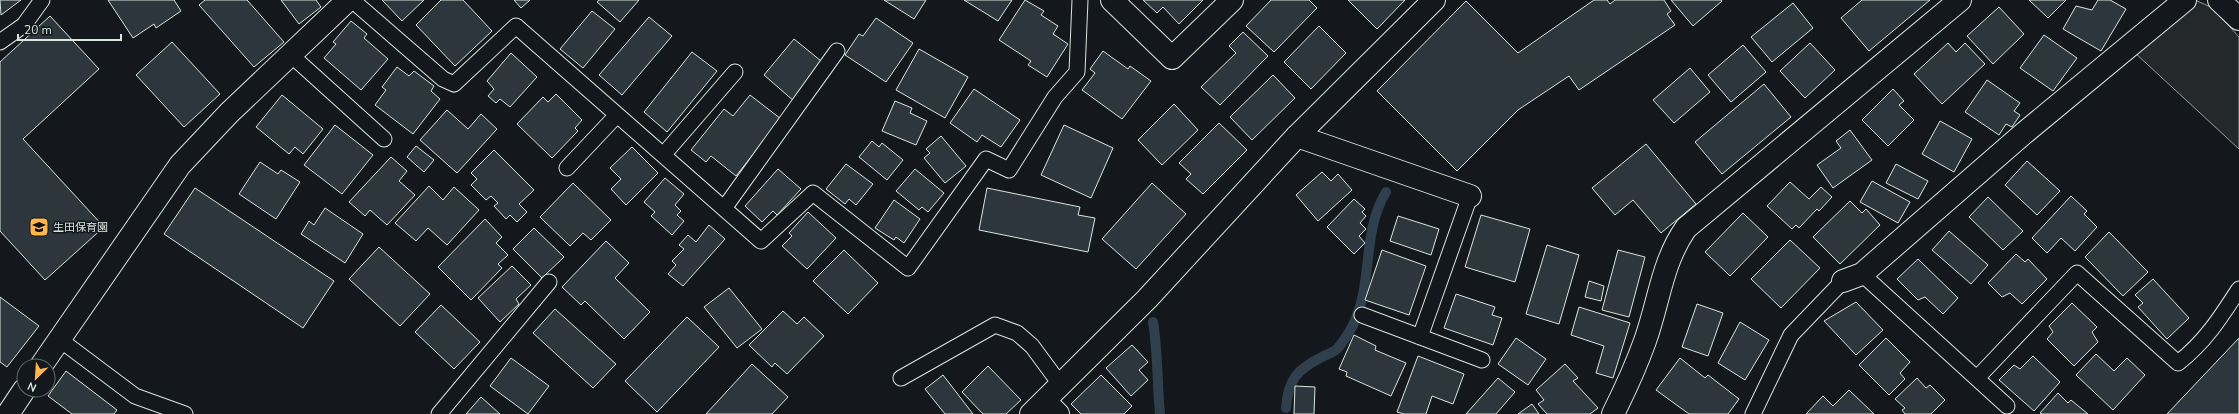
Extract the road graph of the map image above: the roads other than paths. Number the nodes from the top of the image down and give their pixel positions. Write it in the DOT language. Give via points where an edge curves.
graph roads {
  1 [pos="42,0"];
  2 [pos="348,0"];
  3 [pos="352,0"];
  4 [pos="1080,0"];
  5 [pos="1112,0"];
  6 [pos="1232,0"];
  7 [pos="1434,0"];
  8 [pos="1960,0"];
  9 [pos="2185,0"];
  10 [pos="2219,0"];
  11 [pos="2239,18"];
  12 [pos="0,42"];
  13 [pos="837,50"];
  14 [pos="291,55"];
  15 [pos="735,72"];
  16 [pos="617,115"];
  17 [pos="1297,136"];
  18 [pos="384,139"];
  19 [pos="664,154"];
  20 [pos="567,168"];
  21 [pos="1470,196"];
  22 [pos="725,207"];
  23 [pos="1853,277"];
  24 [pos="549,282"];
  25 [pos="2239,289"];
  26 [pos="1362,315"];
  27 [pos="1420,337"];
  28 [pos="59,339"];
  29 [pos="46,358"];
  30 [pos="1482,360"];
  31 [pos="901,378"];
  32 [pos="1977,378"];
  33 [pos="1060,384"];
  34 [pos="19,398"];
  35 [pos="2007,406"];
  36 [pos="1045,410"];
  37 [pos="8,414"];
  38 [pos="185,414"];
  39 [pos="439,414"];
  40 [pos="1613,414"];
  41 [pos="1753,414"];
  1 -- 12 [label="lane" via="24,25"];
  2 -- 14 [label="street"];
  3 -- 16 [label="lane" via="443,79 454,84 516,26"];
  4 -- 22 [label="lane" via="1076,72 1055,97 1008,170 986,159 908,268 813,193 761,241"];
  5 -- 6 [label="street" via="1172,58"];
  7 -- 17 [label="street"];
  8 -- 40 [label="street" via="1686,228 1674,246 1646,340"];
  9 -- 23 [label="street"];
  10 -- 11 [label="street"];
  13 -- 22 [label="lane"];
  14 -- 18 [label="lane"];
  14 -- 28 [label="street" via="180,165"];
  15 -- 19 [label="lane"];
  16 -- 19 [label="lane"];
  16 -- 20 [label="lane"];
  17 -- 21 [label="street"];
  17 -- 33 [label="street" via="1147,299"];
  19 -- 22 [label="lane"];
  21 -- 27 [label="lane"];
  23 -- 32 [label="lane"];
  23 -- 41 [label="lane" via="1791,335"];
  24 -- 39 [label="lane"];
  25 -- 32 [label="lane" via="2220,320 2196,350 2178,362 2078,273"];
  26 -- 27 [label="lane"];
  27 -- 30 [label="lane"];
  28 -- 29 [label="street"];
  28 -- 38 [label="lane" via="134,396"];
  31 -- 33 [label="lane" via="995,325 1017,333 1032,346"];
  32 -- 35 [label="lane"];
  33 -- 36 [label="street"];
  34 -- 37 [label="street"];
}
